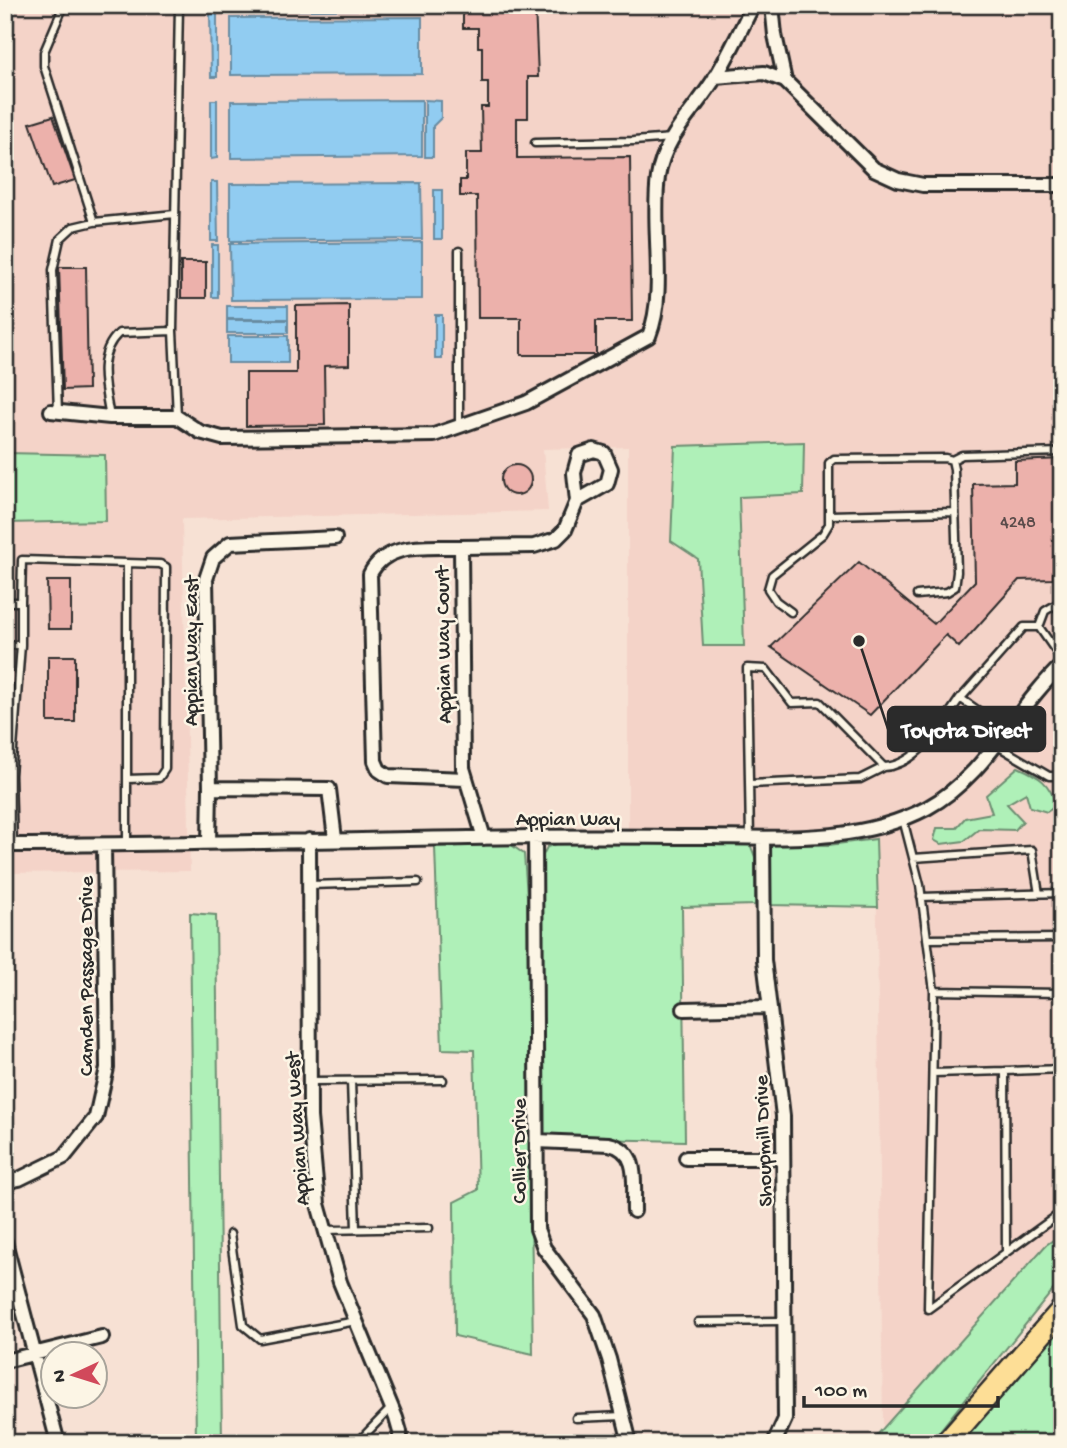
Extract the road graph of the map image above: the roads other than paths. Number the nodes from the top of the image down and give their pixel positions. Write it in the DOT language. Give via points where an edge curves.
graph roads {
  1 [pos="64,5"];
  2 [pos="178,5"];
  3 [pos="753,5"];
  4 [pos="772,5"];
  5 [pos="715,77"];
  6 [pos="785,82"];
  7 [pos="671,138"];
  8 [pos="534,143"];
  9 [pos="1062,185"];
  10 [pos="175,214"];
  11 [pos="94,222"];
  12 [pos="459,251"];
  13 [pos="173,331"];
  14 [pos="55,412"];
  15 [pos="110,417"];
  16 [pos="177,417"];
  17 [pos="459,426"];
  18 [pos="1062,452"];
  19 [pos="952,460"];
  20 [pos="577,501"];
  21 [pos="956,512"];
  22 [pos="829,515"];
  23 [pos="335,538"];
  24 [pos="461,547"];
  25 [pos="127,563"];
  26 [pos="917,595"];
  27 [pos="1062,601"];
  28 [pos="5,602"];
  29 [pos="21,602"];
  30 [pos="791,612"];
  31 [pos="1039,627"];
  32 [pos="5,645"];
  33 [pos="22,645"];
  34 [pos="1062,662"];
  35 [pos="961,698"];
  36 [pos="1006,730"];
  37 [pos="996,745"];
  38 [pos="884,768"];
  39 [pos="8,776"];
  40 [pos="1062,776"];
  41 [pos="127,779"];
  42 [pos="467,779"];
  43 [pos="750,785"];
  44 [pos="210,788"];
  45 [pos="902,819"];
  46 [pos="535,837"];
  47 [pos="484,838"];
  48 [pos="756,838"];
  49 [pos="335,839"];
  50 [pos="309,840"];
  51 [pos="209,842"];
  52 [pos="127,844"];
  53 [pos="9,845"];
  54 [pos="104,845"];
  55 [pos="913,858"];
  56 [pos="418,882"];
  57 [pos="309,885"];
  58 [pos="1062,893"];
  59 [pos="1039,894"];
  60 [pos="921,897"];
  61 [pos="1062,938"];
  62 [pos="927,939"];
  63 [pos="934,991"];
  64 [pos="1062,993"];
  65 [pos="768,1007"];
  66 [pos="684,1009"];
  67 [pos="1062,1069"];
  68 [pos="1005,1070"];
  69 [pos="933,1073"];
  70 [pos="443,1080"];
  71 [pos="310,1081"];
  72 [pos="351,1081"];
  73 [pos="537,1141"];
  74 [pos="686,1158"];
  75 [pos="783,1158"];
  76 [pos="5,1182"];
  77 [pos="634,1211"];
  78 [pos="1062,1212"];
  79 [pos="429,1228"];
  80 [pos="356,1229"];
  81 [pos="325,1230"];
  82 [pos="230,1234"];
  83 [pos="5,1242"];
  84 [pos="1006,1252"];
  85 [pos="1062,1310"];
  86 [pos="356,1321"];
  87 [pos="784,1321"];
  88 [pos="698,1322"];
  89 [pos="102,1337"];
  90 [pos="34,1353"];
  91 [pos="5,1361"];
  92 [pos="392,1408"];
  93 [pos="625,1416"];
  94 [pos="576,1418"];
  95 [pos="58,1443"];
  96 [pos="357,1443"];
  97 [pos="400,1443"];
  98 [pos="630,1443"];
  99 [pos="774,1443"];
  100 [pos="946,1443"];
  1 -- 11 [label="lane" via="44,52 44,66"];
  2 -- 10 [label="lane"];
  3 -- 5 [label="street"];
  4 -- 6 [label="street"];
  5 -- 6 [label="street" via="764,72"];
  5 -- 7 [label="street"];
  6 -- 9 [label="street" via="874,169 898,180 923,185"];
  7 -- 8 [label="lane"];
  7 -- 17 [label="street" via="658,176 656,301 649,336 526,403"];
  10 -- 11 [label="lane"];
  10 -- 13 [label="lane"];
  11 -- 14 [label="lane" via="73,227 60,239 53,270"];
  12 -- 17 [label="lane"];
  13 -- 15 [label="lane" via="119,333 109,342 104,383"];
  13 -- 16 [label="lane"];
  14 -- 15 [label="street"];
  15 -- 16 [label="street"];
  16 -- 17 [label="street" via="200,432 222,438 435,435"];
  18 -- 19 [label="lane" via="962,455"];
  19 -- 21 [label="lane"];
  19 -- 22 [label="lane" via="834,459 829,463"];
  20 -- 24 [label="street, Appian Way Court" via="565,530 546,543"];
  21 -- 22 [label="lane"];
  21 -- 26 [label="lane" via="955,587"];
  22 -- 30 [label="lane" via="823,534 772,575 768,589"];
  23 -- 44 [label="street, Appian Way East" via="230,543 213,558 206,579"];
  24 -- 42 [label="street, Appian Way Court" via="463,768"];
  24 -- 42 [label="street" via="385,554 370,574 375,761 379,770 402,778"];
  25 -- 29 [label="lane" via="22,559"];
  25 -- 41 [label="lane"];
  25 -- 41 [label="lane" via="166,568 166,594 165,769 159,778"];
  27 -- 31 [label="lane" via="1045,611"];
  28 -- 29 [label="lane"];
  29 -- 33 [label="lane"];
  31 -- 34 [label="lane"];
  31 -- 35 [label="lane" via="1024,627"];
  32 -- 33 [label="lane"];
  33 -- 39 [label="lane"];
  34 -- 36 [label="street, Appian Way"];
  35 -- 36 [label="lane"];
  35 -- 38 [label="lane" via="917,752"];
  36 -- 37 [label="street, Appian Way"];
  37 -- 40 [label="lane" via="1049,776"];
  37 -- 45 [label="street, Appian Way" via="952,792"];
  38 -- 43 [label="lane" via="860,779"];
  38 -- 43 [label="lane" via="820,702 792,703 766,669 747,668"];
  39 -- 53 [label="lane"];
  41 -- 52 [label="lane"];
  42 -- 47 [label="street, Appian Way Court"];
  43 -- 48 [label="lane"];
  44 -- 49 [label="street" via="328,789"];
  44 -- 51 [label="street, Appian Way East"];
  45 -- 48 [label="street, Appian Way" via="848,834"];
  45 -- 55 [label="lane"];
  46 -- 47 [label="street, Appian Way"];
  46 -- 48 [label="street, Appian Way"];
  46 -- 73 [label="street, Collier Drive"];
  47 -- 49 [label="street, Appian Way"];
  48 -- 65 [label="street, Shoupmill Drive"];
  49 -- 50 [label="street, Appian Way"];
  50 -- 51 [label="street, Appian Way"];
  50 -- 57 [label="street, Appian Way West"];
  51 -- 52 [label="street, Appian Way"];
  52 -- 54 [label="street, Appian Way"];
  53 -- 54 [label="street, Appian Way"];
  54 -- 76 [label="street, Camden Passage Drive" via="107,1068 96,1117 64,1157"];
  55 -- 59 [label="lane" via="1032,850"];
  55 -- 60 [label="lane"];
  56 -- 57 [label="lane"];
  57 -- 71 [label="street, Appian Way West"];
  58 -- 59 [label="lane"];
  59 -- 60 [label="lane"];
  60 -- 62 [label="lane"];
  61 -- 62 [label="lane"];
  62 -- 63 [label="lane"];
  63 -- 64 [label="lane"];
  63 -- 69 [label="lane"];
  65 -- 66 [label="street"];
  65 -- 75 [label="street, Shoupmill Drive" via="779,1074"];
  67 -- 68 [label="lane"];
  68 -- 69 [label="lane"];
  68 -- 84 [label="lane"];
  69 -- 84 [label="lane" via="928,1309"];
  70 -- 72 [label="lane"];
  71 -- 72 [label="lane"];
  71 -- 81 [label="street, Appian Way West" via="318,1204"];
  72 -- 80 [label="lane"];
  73 -- 77 [label="street" via="621,1146 630,1154 633,1166"];
  73 -- 93 [label="street, Collier Drive" via="537,1229 544,1248 594,1315"];
  74 -- 75 [label="street"];
  75 -- 87 [label="street, Shoupmill Drive"];
  78 -- 84 [label="lane"];
  79 -- 80 [label="lane"];
  80 -- 81 [label="lane"];
  81 -- 86 [label="street, Appian Way West"];
  82 -- 86 [label="lane" via="243,1325 260,1339"];
  83 -- 90 [label="street"];
  85 -- 100 [label="highway"];
  86 -- 92 [label="street, Appian Way West"];
  87 -- 88 [label="lane"];
  87 -- 99 [label="street, Shoupmill Drive" via="785,1419"];
  89 -- 90 [label="street"];
  90 -- 91 [label="street"];
  90 -- 95 [label="street"];
  92 -- 96 [label="lane"];
  92 -- 97 [label="street, Appian Way West"];
  93 -- 94 [label="lane"];
  93 -- 98 [label="street, Collier Drive"];
}
